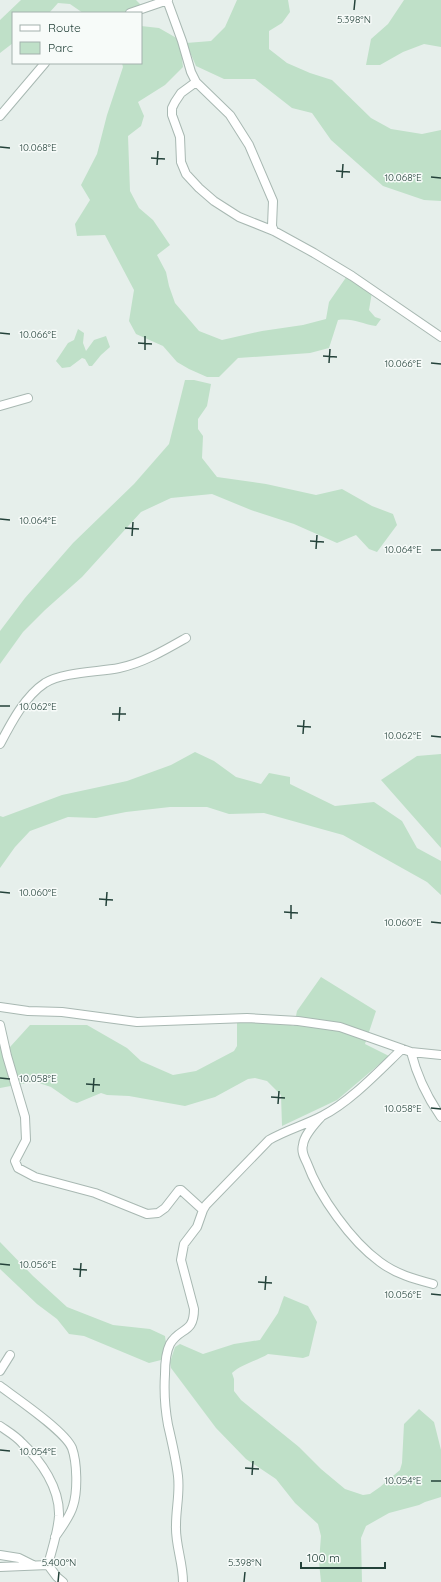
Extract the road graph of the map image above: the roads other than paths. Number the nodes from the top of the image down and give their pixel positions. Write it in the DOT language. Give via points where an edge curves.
graph roads {
  1 [pos="167,0"];
  2 [pos="133,12"];
  3 [pos="44,64"];
  4 [pos="196,82"];
  5 [pos="0,116"];
  6 [pos="274,231"];
  7 [pos="441,337"];
  8 [pos="28,398"];
  9 [pos="0,406"];
  10 [pos="186,638"];
  11 [pos="0,744"];
  12 [pos="0,1007"];
  13 [pos="0,1025"];
  14 [pos="402,1049"];
  15 [pos="411,1052"];
  16 [pos="441,1055"];
  17 [pos="323,1115"];
  18 [pos="441,1116"];
  19 [pos="202,1210"];
  20 [pos="433,1284"];
  21 [pos="10,1355"];
  22 [pos="0,1371"];
  23 [pos="0,1386"];
  24 [pos="0,1426"];
  25 [pos="55,1537"];
  26 [pos="0,1555"];
  27 [pos="33,1565"];
  28 [pos="48,1565"];
  29 [pos="0,1567"];
  30 [pos="63,1582"];
  31 [pos="183,1582"];
  1 -- 2 [label="street"];
  1 -- 4 [label="street"];
  3 -- 5 [label="street"];
  4 -- 6 [label="street" via="230,115 248,145 273,201"];
  4 -- 6 [label="street" via="181,93 172,108 181,145 181,162 186,174 214,201 239,217"];
  6 -- 7 [label="street" via="352,276"];
  8 -- 9 [label="street"];
  10 -- 11 [label="street" via="137,663 46,682 22,708"];
  12 -- 14 [label="street" via="137,1022 247,1018 298,1020 340,1028"];
  13 -- 19 [label="street" via="26,1117 26,1140 15,1161 18,1168 35,1177 95,1193 147,1214 158,1213 179,1190"];
  14 -- 15 [label="street"];
  14 -- 17 [label="street" via="357,1090"];
  15 -- 16 [label="street"];
  15 -- 18 [label="street" via="423,1086"];
  17 -- 19 [label="street" via="269,1140"];
  17 -- 20 [label="street" via="306,1136 302,1152 327,1203 352,1235 380,1262 408,1278"];
  19 -- 31 [label="street" via="197,1228 184,1244 180,1260 194,1316 188,1329 180,1332 170,1345 165,1374 168,1424 178,1475 176,1525"];
  21 -- 22 [label="street"];
  23 -- 25 [label="street" via="26,1404 71,1446 75,1459 76,1485 73,1506"];
  24 -- 25 [label="street" via="22,1442 40,1464 53,1486 59,1516"];
  25 -- 28 [label="street"];
  26 -- 27 [label="street" via="19,1558"];
  27 -- 28 [label="street"];
  27 -- 29 [label="street"];
  28 -- 30 [label="street"];
}
